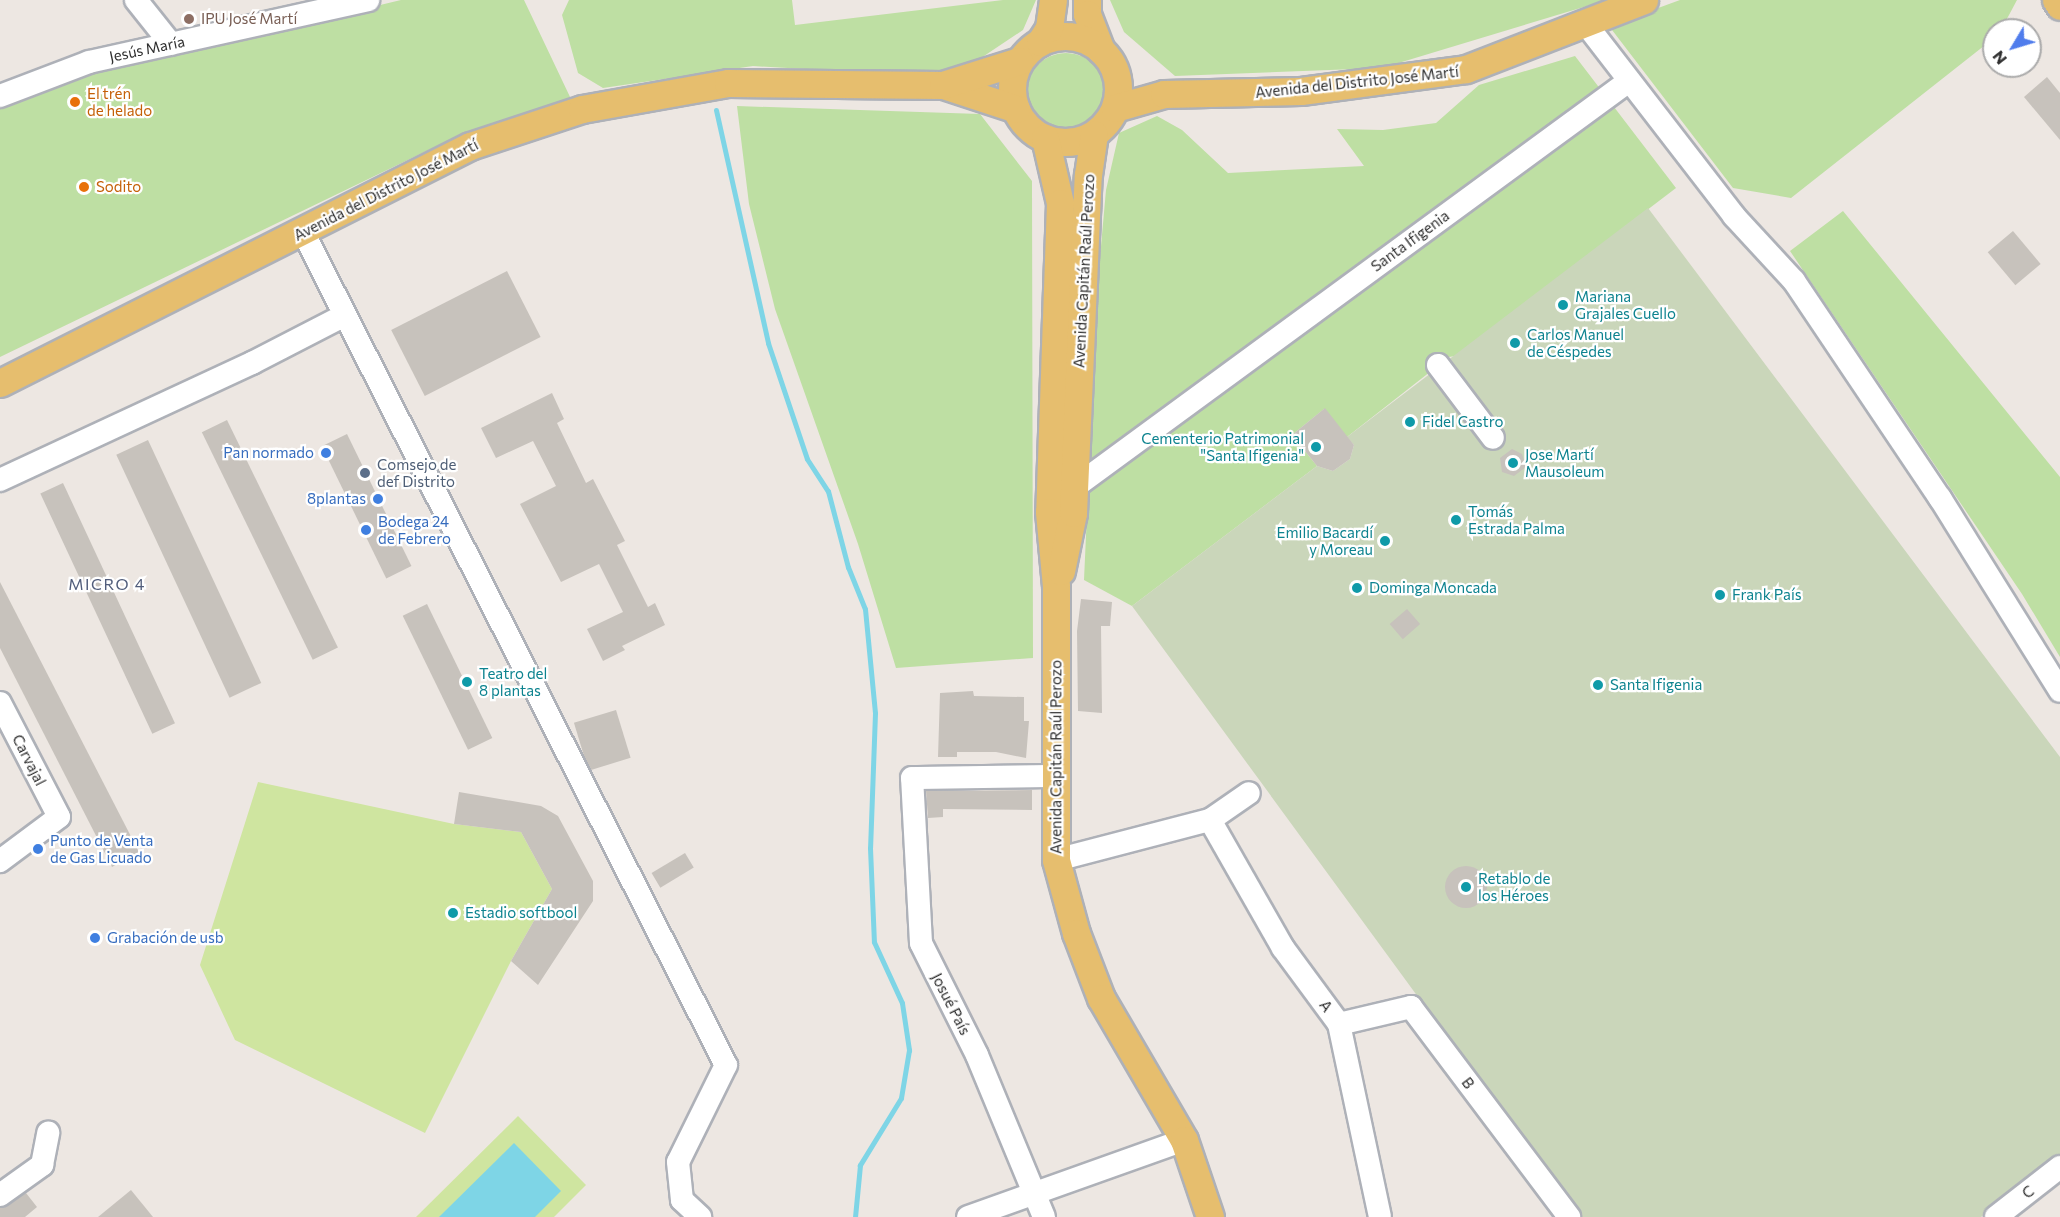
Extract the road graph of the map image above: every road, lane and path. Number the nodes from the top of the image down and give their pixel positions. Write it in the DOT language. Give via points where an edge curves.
graph roads {
  1 [pos="136,0"];
  2 [pos="368,0"];
  3 [pos="1644,0"];
  4 [pos="2056,0"];
  5 [pos="2060,6"];
  6 [pos="1087,7"];
  7 [pos="1053,8"];
  8 [pos="1585,23"];
  9 [pos="1040,42"];
  10 [pos="171,44"];
  11 [pos="1107,59"];
  12 [pos="1019,62"];
  13 [pos="1629,81"];
  14 [pos="943,85"];
  15 [pos="1164,94"];
  16 [pos="0,96"];
  17 [pos="1115,108"];
  18 [pos="1016,109"];
  19 [pos="1094,134"];
  20 [pos="1045,138"];
  21 [pos="303,232"];
  22 [pos="343,316"];
  23 [pos="1438,365"];
  24 [pos="0,384"];
  25 [pos="1493,438"];
  26 [pos="0,480"];
  27 [pos="1066,504"];
  28 [pos="2060,691"];
  29 [pos="0,703"];
  30 [pos="1055,776"];
  31 [pos="1249,793"];
  32 [pos="1210,820"];
  33 [pos="1056,860"];
  34 [pos="0,861"];
  35 [pos="1339,1024"];
  36 [pos="48,1133"];
  37 [pos="1184,1140"];
  38 [pos="2060,1167"];
  39 [pos="0,1195"];
  40 [pos="1036,1195"];
  41 [pos="699,1217"];
  42 [pos="968,1217"];
  43 [pos="1044,1217"];
  44 [pos="1210,1217"];
  45 [pos="1380,1217"];
  46 [pos="1569,1217"];
  47 [pos="1996,1217"];
  1 -- 10 [label="street"];
  2 -- 10 [label="street, Jesús María"];
  3 -- 8 [label="main road, Avenida del Distrito José Martí"];
  4 -- 5 [label="main road"];
  6 -- 11 [label="main road"];
  7 -- 9 [label="main road"];
  8 -- 13 [label="street"];
  8 -- 15 [label="main road, Avenida del Distrito José Martí" via="1466,69 1301,91"];
  9 -- 11 [label="main road" via="1083,39"];
  9 -- 12 [label="main road"];
  10 -- 16 [label="street, Jesús María" via="89,62"];
  11 -- 15 [label="main road, Avenida del Distrito José Martí" via="1133,83"];
  11 -- 17 [label="main road" via="1118,88"];
  12 -- 14 [label="main road, Avenida del Distrito José Martí"];
  12 -- 18 [label="main road" via="1012,85"];
  13 -- 27 [label="street, Santa Ifigenia"];
  13 -- 28 [label="street" via="1734,216 1794,280 1940,498"];
  14 -- 18 [label="main road, Avenida del Distrito José Martí"];
  14 -- 21 [label="main road, Avenida del Distrito José Martí" via="728,83 582,109 470,146"];
  15 -- 17 [label="main road, Avenida del Distrito José Martí"];
  17 -- 19 [label="main road"];
  18 -- 20 [label="main road" via="1024,122"];
  19 -- 20 [label="main road" via="1068,142"];
  19 -- 27 [label="main road, Avenida Capitán Raúl Perozo"];
  20 -- 27 [label="main road, Avenida Capitán Raúl Perozo" via="1060,203"];
  21 -- 22 [label="street"];
  21 -- 24 [label="main road, Avenida del Distrito José Martí"];
  22 -- 26 [label="street" via="252,363"];
  22 -- 41 [label="street" via="726,1065 678,1162 682,1200"];
  23 -- 25 [label="street"];
  27 -- 30 [label="main road, Avenida Capitán Raúl Perozo" via="1056,586"];
  29 -- 34 [label="street, Carvajal" via="58,817"];
  30 -- 33 [label="main road, Avenida Capitán Raúl Perozo"];
  30 -- 40 [label="street, Josué País" via="912,778 921,943 977,1055"];
  31 -- 32 [label="street"];
  32 -- 33 [label="street"];
  32 -- 35 [label="street, A" via="1284,948"];
  33 -- 37 [label="main road, Avenida Capitán Raúl Perozo" via="1076,933 1101,998"];
  35 -- 45 [label="street, A"];
  35 -- 46 [label="street, B" via="1411,1007"];
  36 -- 39 [label="street" via="42,1165"];
  37 -- 40 [label="street"];
  37 -- 44 [label="main road, Avenida Capitán Raúl Perozo"];
  38 -- 47 [label="street, C"];
  40 -- 42 [label="street"];
  40 -- 43 [label="street, Josué País"];
}
